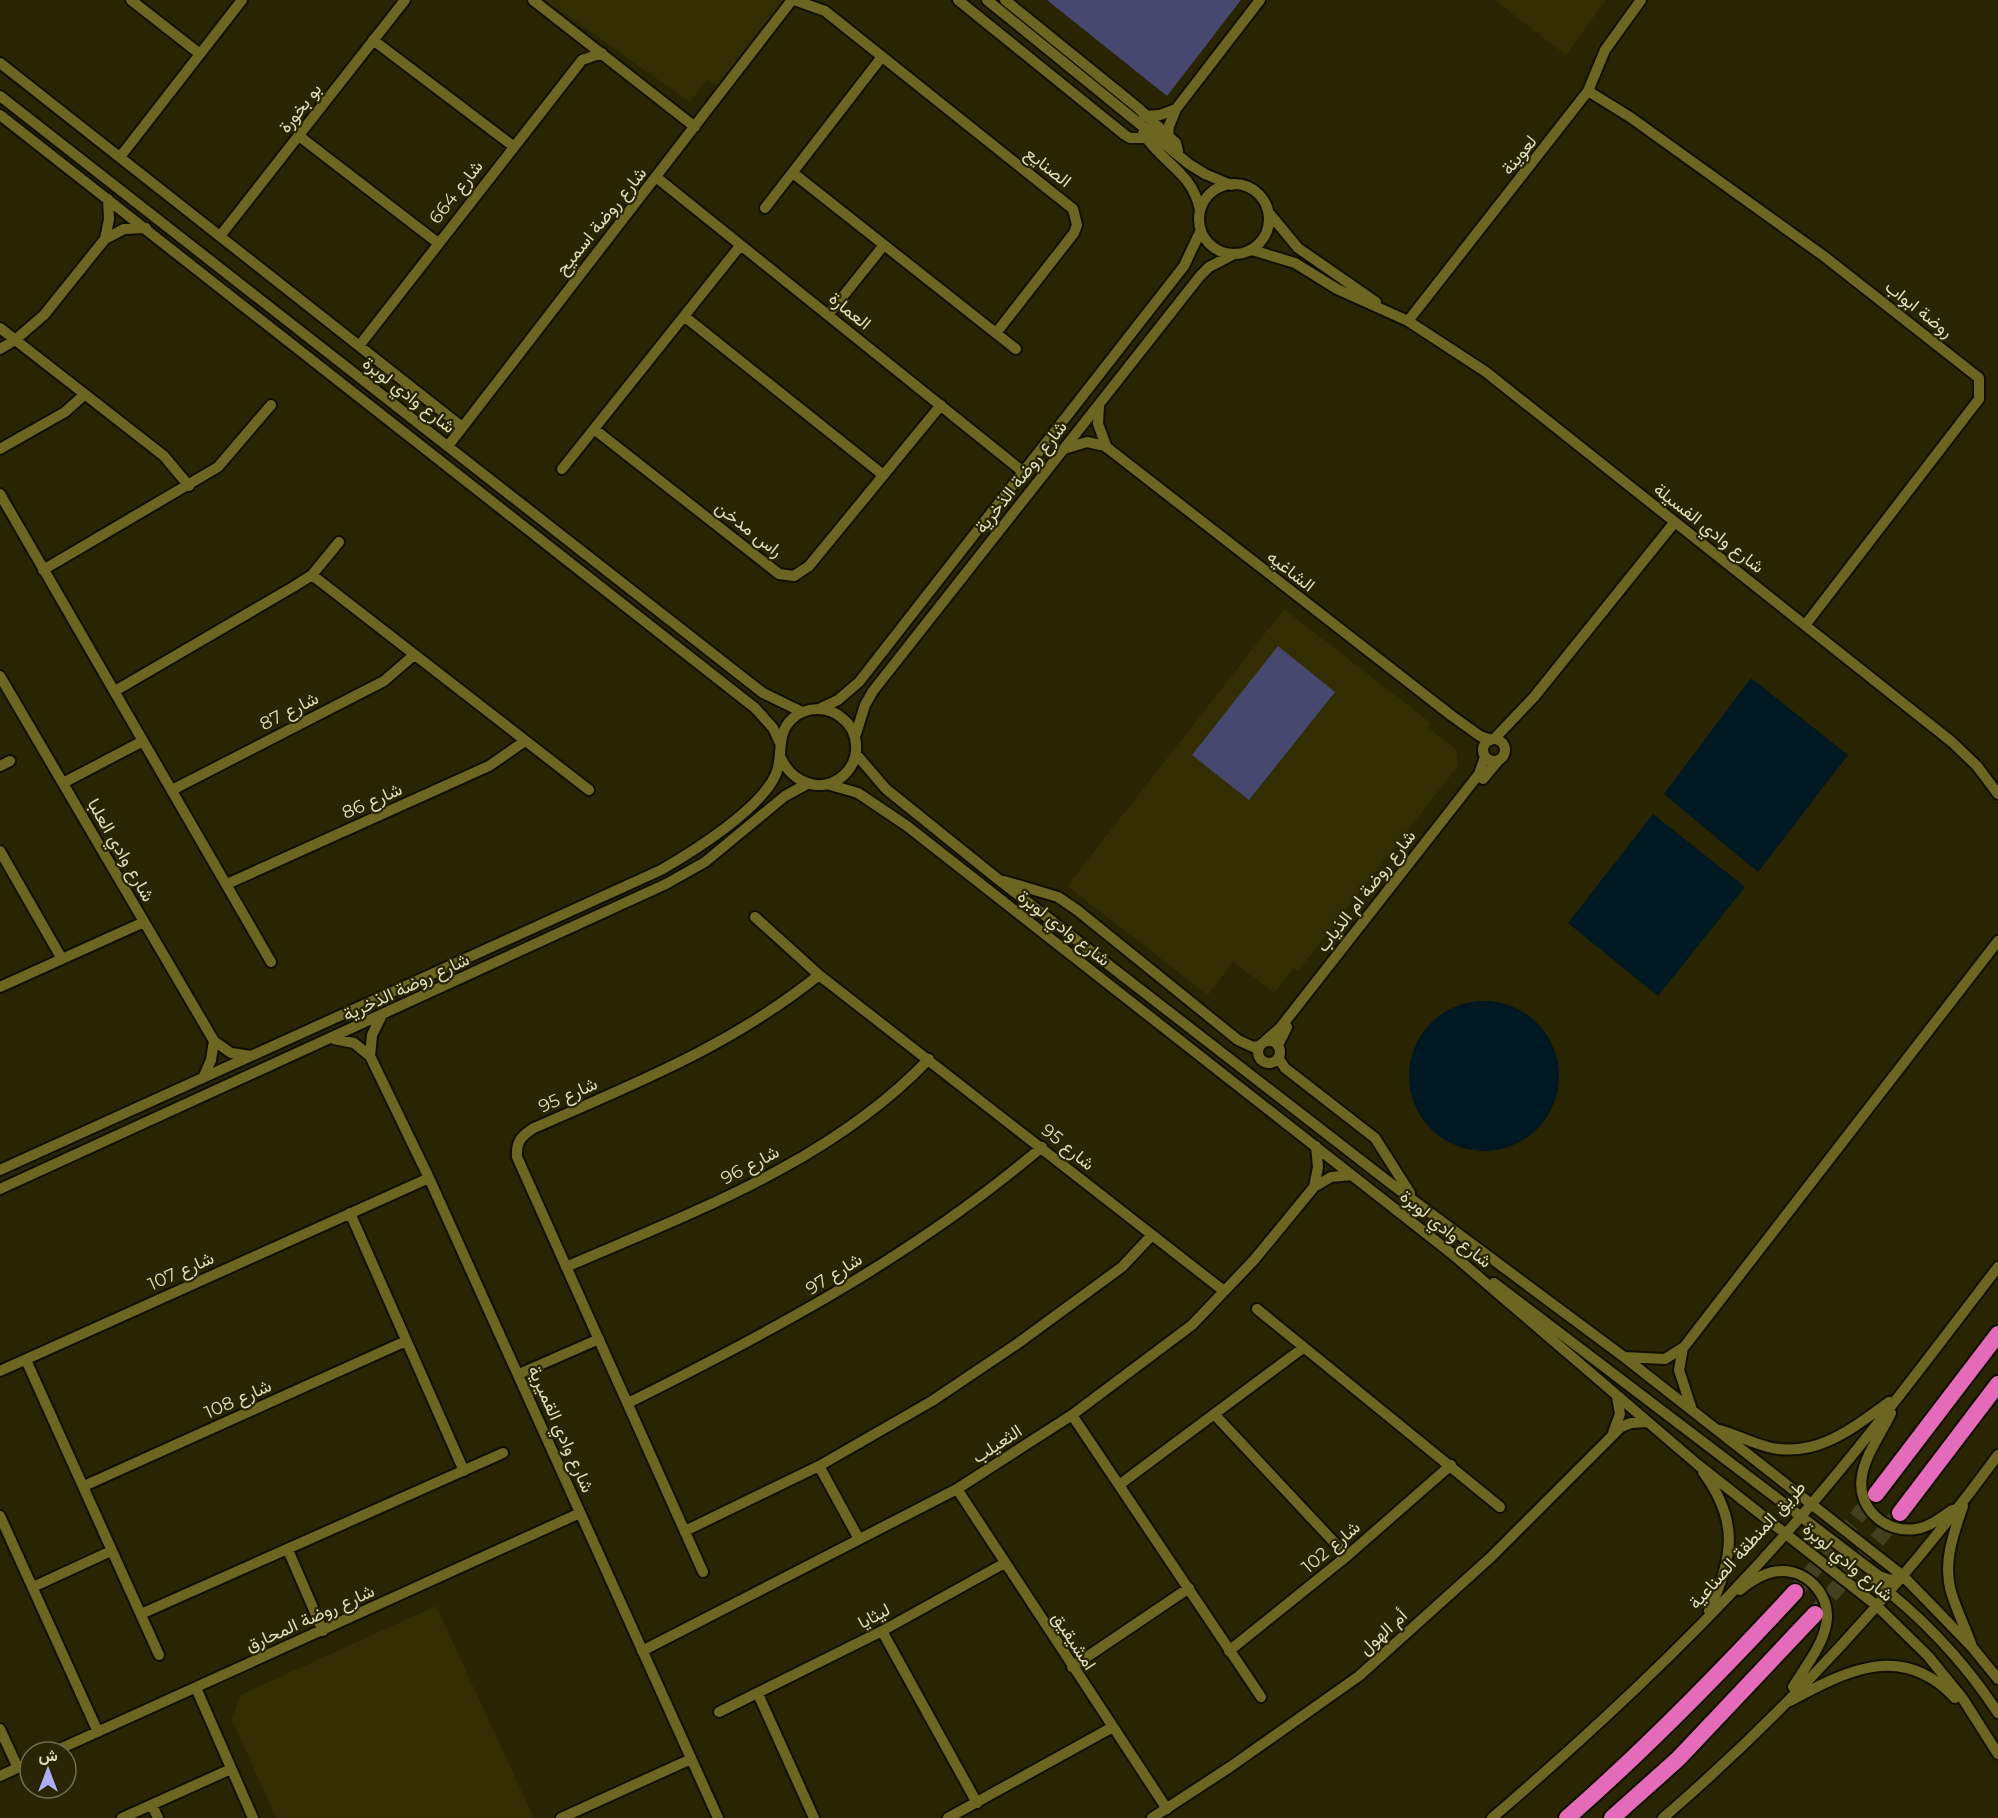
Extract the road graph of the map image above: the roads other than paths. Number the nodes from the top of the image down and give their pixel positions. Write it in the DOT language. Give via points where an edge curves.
graph roads {
  1 [pos="131,0"];
  2 [pos="242,0"];
  3 [pos="405,0"];
  4 [pos="533,0"];
  5 [pos="796,0"];
  6 [pos="957,0"];
  7 [pos="987,0"];
  8 [pos="1005,0"];
  9 [pos="1260,0"];
  10 [pos="1641,0"];
  11 [pos="823,6"];
  12 [pos="373,40"];
  13 [pos="584,40"];
  14 [pos="602,53"];
  15 [pos="200,54"];
  16 [pos="881,58"];
  17 [pos="582,60"];
  18 [pos="0,63"];
  19 [pos="1588,92"];
  20 [pos="0,96"];
  21 [pos="1176,109"];
  22 [pos="0,115"];
  23 [pos="1140,119"];
  24 [pos="695,127"];
  25 [pos="300,136"];
  26 [pos="1168,136"];
  27 [pos="1146,138"];
  28 [pos="513,146"];
  29 [pos="120,157"];
  30 [pos="1181,157"];
  31 [pos="793,172"];
  32 [pos="656,177"];
  33 [pos="1231,185"];
  34 [pos="108,199"];
  35 [pos="765,208"];
  36 [pos="1200,210"];
  37 [pos="1268,211"];
  38 [pos="146,228"];
  39 [pos="1201,230"];
  40 [pos="220,236"];
  41 [pos="105,239"];
  42 [pos="438,243"];
  43 [pos="884,245"];
  44 [pos="740,246"];
  45 [pos="1252,250"];
  46 [pos="1234,254"];
  47 [pos="1383,308"];
  48 [pos="828,315"];
  49 [pos="684,316"];
  50 [pos="1408,321"];
  51 [pos="0,328"];
  52 [pos="996,333"];
  53 [pos="15,340"];
  54 [pos="359,346"];
  55 [pos="0,349"];
  56 [pos="1016,349"];
  57 [pos="84,395"];
  58 [pos="1099,404"];
  59 [pos="271,405"];
  60 [pos="941,405"];
  61 [pos="462,427"];
  62 [pos="594,429"];
  63 [pos="448,446"];
  64 [pos="1107,448"];
  65 [pos="0,449"];
  66 [pos="1064,449"];
  67 [pos="562,470"];
  68 [pos="1023,471"];
  69 [pos="882,474"];
  70 [pos="189,486"];
  71 [pos="0,494"];
  72 [pos="1674,523"];
  73 [pos="339,542"];
  74 [pos="43,570"];
  75 [pos="312,575"];
  76 [pos="1806,624"];
  77 [pos="414,655"];
  78 [pos="0,676"];
  79 [pos="115,691"];
  80 [pos="1534,697"];
  81 [pos="820,709"];
  82 [pos="802,712"];
  83 [pos="1455,718"];
  84 [pos="855,737"];
  85 [pos="1492,740"];
  86 [pos="143,741"];
  87 [pos="525,741"];
  88 [pos="780,743"];
  89 [pos="1505,749"];
  90 [pos="856,754"];
  91 [pos="1484,755"];
  92 [pos="781,758"];
  93 [pos="1498,761"];
  94 [pos="63,783"];
  95 [pos="807,784"];
  96 [pos="827,784"];
  97 [pos="172,790"];
  98 [pos="589,790"];
  99 [pos="1998,794"];
  100 [pos="0,851"];
  101 [pos="999,880"];
  102 [pos="227,884"];
  103 [pos="755,917"];
  104 [pos="144,922"];
  105 [pos="1998,941"];
  106 [pos="62,959"];
  107 [pos="272,962"];
  108 [pos="819,975"];
  109 [pos="0,987"];
  110 [pos="381,1017"];
  111 [pos="333,1038"];
  112 [pos="214,1041"];
  113 [pos="1262,1044"];
  114 [pos="1278,1045"];
  115 [pos="370,1056"];
  116 [pos="252,1057"];
  117 [pos="929,1059"];
  118 [pos="1279,1059"];
  119 [pos="203,1078"];
  120 [pos="1316,1146"];
  121 [pos="1042,1147"];
  122 [pos="0,1170"];
  123 [pos="1352,1175"];
  124 [pos="429,1178"];
  125 [pos="1314,1187"];
  126 [pos="0,1189"];
  127 [pos="350,1213"];
  128 [pos="1152,1236"];
  129 [pos="1468,1240"];
  130 [pos="1451,1253"];
  131 [pos="566,1267"];
  132 [pos="1998,1267"];
  133 [pos="1224,1291"];
  134 [pos="1257,1309"];
  135 [pos="1998,1334"];
  136 [pos="599,1339"];
  137 [pos="406,1341"];
  138 [pos="1684,1347"];
  139 [pos="1303,1348"];
  140 [pos="1624,1357"];
  141 [pos="26,1360"];
  142 [pos="0,1371"];
  143 [pos="519,1374"];
  144 [pos="1998,1384"];
  145 [pos="1902,1393"];
  146 [pos="1617,1397"];
  147 [pos="628,1403"];
  148 [pos="1692,1411"];
  149 [pos="1214,1414"];
  150 [pos="1072,1415"];
  151 [pos="1648,1422"];
  152 [pos="1714,1428"];
  153 [pos="1610,1438"];
  154 [pos="503,1453"];
  155 [pos="1998,1455"];
  156 [pos="1697,1464"];
  157 [pos="1451,1465"];
  158 [pos="819,1466"];
  159 [pos="464,1471"];
  160 [pos="1119,1485"];
  161 [pos="84,1486"];
  162 [pos="957,1489"];
  163 [pos="1876,1494"];
  164 [pos="1966,1498"];
  165 [pos="1810,1505"];
  166 [pos="1500,1507"];
  167 [pos="580,1513"];
  168 [pos="1900,1513"];
  169 [pos="1801,1517"];
  170 [pos="1,1521"];
  171 [pos="685,1531"];
  172 [pos="1787,1532"];
  173 [pos="859,1539"];
  174 [pos="288,1550"];
  175 [pos="111,1551"];
  176 [pos="1347,1556"];
  177 [pos="1004,1563"];
  178 [pos="703,1572"];
  179 [pos="1903,1576"];
  180 [pos="33,1587"];
  181 [pos="1189,1588"];
  182 [pos="1795,1592"];
  183 [pos="1889,1592"];
  184 [pos="1876,1605"];
  185 [pos="141,1614"];
  186 [pos="1815,1614"];
  187 [pos="1706,1620"];
  188 [pos="882,1630"];
  189 [pos="323,1631"];
  190 [pos="1972,1647"];
  191 [pos="642,1651"];
  192 [pos="1229,1651"];
  193 [pos="159,1655"];
  194 [pos="1072,1667"];
  195 [pos="1998,1678"];
  196 [pos="196,1688"];
  197 [pos="758,1694"];
  198 [pos="1261,1697"];
  199 [pos="1782,1705"];
  200 [pos="719,1712"];
  201 [pos="1998,1713"];
  202 [pos="1980,1724"];
  203 [pos="1112,1728"];
  204 [pos="0,1729"];
  205 [pos="98,1732"];
  206 [pos="78,1741"];
  207 [pos="1998,1754"];
  208 [pos="691,1759"];
  209 [pos="18,1768"];
  210 [pos="231,1769"];
  211 [pos="0,1776"];
  212 [pos="977,1803"];
  213 [pos="152,1805"];
  214 [pos="1167,1809"];
  215 [pos="122,1818"];
  216 [pos="158,1818"];
  217 [pos="253,1818"];
  218 [pos="561,1818"];
  219 [pos="718,1818"];
  220 [pos="814,1818"];
  221 [pos="948,1818"];
  222 [pos="1152,1818"];
  223 [pos="1492,1818"];
  224 [pos="1567,1818"];
  225 [pos="1612,1818"];
  226 [pos="1663,1818"];
  1 -- 15 [label="street"];
  2 -- 15 [label="street"];
  3 -- 12 [label="street, بو بخورة"];
  4 -- 13 [label="street"];
  5 -- 11 [label="street, الصنايع"];
  5 -- 24 [label="street, شارع روضة اسميح"];
  6 -- 27 [label="street" via="1125,135"];
  7 -- 23 [label="street"];
  8 -- 23 [label="street"];
  9 -- 21 [label="street"];
  10 -- 19 [label="street, لعوينة" via="1605,50"];
  11 -- 16 [label="street, الصنايع"];
  12 -- 25 [label="street, بو بخورة"];
  12 -- 28 [label="street"];
  13 -- 14 [label="street"];
  13 -- 17 [label="street"];
  14 -- 17 [label="street"];
  14 -- 24 [label="street"];
  15 -- 29 [label="street"];
  16 -- 31 [label="street"];
  16 -- 52 [label="street, الصنايع" via="1067,202 1077,217 1074,233"];
  17 -- 28 [label="street, شارع 664"];
  18 -- 29 [label="street, شارع وادي لوبرة"];
  19 -- 50 [label="street, لعوينة"];
  19 -- 76 [label="street, روضة ابواب" via="1630,117 1825,257 1979,378 1979,399"];
  20 -- 63 [label="street, شارع وادي لوبرة"];
  21 -- 23 [label="street"];
  21 -- 26 [label="street"];
  22 -- 34 [label="street, شارع وادي لوبرة"];
  23 -- 26 [label="street"];
  23 -- 27 [label="street"];
  23 -- 30 [label="street"];
  24 -- 32 [label="street, شارع روضة اسميح"];
  25 -- 40 [label="street, بو بخورة"];
  25 -- 42 [label="street"];
  26 -- 30 [label="street" via="1176,143"];
  27 -- 36 [label="street" via="1187,179"];
  28 -- 42 [label="street, شارع 664"];
  29 -- 40 [label="street, شارع وادي لوبرة"];
  30 -- 33 [label="street" via="1205,174"];
  31 -- 35 [label="street"];
  31 -- 43 [label="street"];
  32 -- 44 [label="street, العمارة"];
  32 -- 61 [label="street, شارع روضة اسميح"];
  33 -- 36 [label="street" via="1211,193"];
  33 -- 37 [label="street" via="1250,188 1264,201"];
  34 -- 38 [label="street, شارع وادي لوبرة"];
  34 -- 41 [label="street"];
  36 -- 39 [label="street"];
  37 -- 45 [label="street" via="1266,233"];
  37 -- 47 [label="street, شارع وادي الفسيلة" via="1298,248"];
  38 -- 41 [label="street" via="124,229"];
  38 -- 88 [label="street, شارع وادي لوبرة" via="755,708 773,728"];
  39 -- 46 [label="street" via="1214,248"];
  39 -- 68 [label="street, شارع روضة الذخرية" via="1184,266"];
  40 -- 54 [label="street, شارع وادي لوبرة"];
  41 -- 53 [label="street" via="44,315"];
  42 -- 54 [label="street, شارع 664"];
  43 -- 48 [label="street"];
  43 -- 52 [label="street"];
  44 -- 48 [label="street, العمارة"];
  44 -- 49 [label="street"];
  45 -- 46 [label="street"];
  45 -- 47 [label="street, شارع وادي الفسيلة" via="1295,263 1337,289"];
  46 -- 58 [label="street, شارع روضة الذخرية" via="1200,276"];
  47 -- 50 [label="street, شارع وادي الفسيلة"];
  48 -- 60 [label="street, العمارة"];
  49 -- 62 [label="street"];
  49 -- 69 [label="street"];
  50 -- 72 [label="street, شارع وادي الفسيلة" via="1486,372"];
  51 -- 53 [label="street"];
  52 -- 56 [label="street"];
  53 -- 55 [label="street"];
  53 -- 57 [label="street"];
  54 -- 61 [label="street, شارع وادي لوبرة"];
  57 -- 65 [label="street" via="65,412"];
  57 -- 70 [label="street" via="164,456"];
  58 -- 64 [label="street" via="1098,424"];
  58 -- 66 [label="street, شارع روضة الذخرية"];
  59 -- 70 [label="street" via="218,467"];
  60 -- 68 [label="street, العمارة"];
  60 -- 69 [label="street, راس مدخن"];
  61 -- 63 [label="street, شارع روضة اسميح"];
  62 -- 67 [label="street"];
  62 -- 69 [label="street, راس مدخن" via="786,576 794,576 809,566"];
  63 -- 82 [label="street, شارع وادي لوبرة" via="763,693"];
  64 -- 66 [label="street" via="1087,442"];
  64 -- 83 [label="street, الشاغيه"];
  66 -- 84 [label="street, شارع روضة الذخرية" via="873,691"];
  68 -- 81 [label="street, شارع روضة الذخرية" via="859,682"];
  70 -- 74 [label="street"];
  71 -- 74 [label="street"];
  72 -- 76 [label="street, شارع وادي الفسيلة"];
  72 -- 80 [label="street"];
  73 -- 75 [label="street"];
  74 -- 79 [label="street"];
  75 -- 77 [label="street"];
  75 -- 79 [label="street"];
  76 -- 99 [label="street, شارع وادي الفسيلة" via="1952,742 1977,765"];
  77 -- 87 [label="street"];
  77 -- 97 [label="street, شارع 87" via="384,681"];
  78 -- 94 [label="street, شارع وادي العلبا"];
  79 -- 86 [label="street"];
  80 -- 85 [label="street"];
  80 -- 89 [label="street" via="1509,735"];
  81 -- 82 [label="street"];
  81 -- 84 [label="street" via="846,720"];
  82 -- 88 [label="street" via="787,724"];
  83 -- 85 [label="street, الشاغيه"];
  83 -- 91 [label="street, الشاغيه" via="1457,726 1477,743"];
  84 -- 90 [label="street"];
  85 -- 89 [label="street" via="1501,742"];
  85 -- 91 [label="street" via="1485,743"];
  86 -- 94 [label="street"];
  86 -- 97 [label="street"];
  87 -- 98 [label="street"];
  87 -- 102 [label="street, شارع 86" via="489,766"];
  88 -- 92 [label="street"];
  89 -- 93 [label="street"];
  90 -- 96 [label="street" via="846,774"];
  90 -- 101 [label="street, شارع وادي لوبرة" via="886,789"];
  91 -- 93 [label="street"];
  91 -- 113 [label="street, شارع روضة ام الذياب" via="1479,774 1280,1028"];
  92 -- 95 [label="street" via="791,774"];
  92 -- 116 [label="street, شارع روضة الذخرية" via="770,786 755,801 693,851 661,870"];
  93 -- 114 [label="street, شارع روضة ام الذياب" via="1284,1030"];
  94 -- 104 [label="street, شارع وادي العلبا"];
  95 -- 96 [label="street"];
  95 -- 110 [label="street, شارع روضة الذخرية" via="785,796 705,862 666,884"];
  96 -- 120 [label="street, شارع وادي لوبرة" via="875,802"];
  97 -- 102 [label="street"];
  100 -- 106 [label="street"];
  101 -- 113 [label="street" via="1058,897 1238,1040 1253,1047"];
  101 -- 129 [label="street, شارع وادي لوبرة"];
  102 -- 107 [label="street"];
  103 -- 108 [label="street, شارع 95"];
  104 -- 106 [label="street"];
  104 -- 112 [label="street, شارع وادي العلبا"];
  105 -- 138 [label="street"];
  106 -- 109 [label="street"];
  108 -- 117 [label="street, شارع 95"];
  108 -- 131 [label="street, شارع 95" via="716,1046 524,1134 518,1141 517,1157"];
  110 -- 111 [label="street, شارع روضة الذخرية"];
  110 -- 115 [label="street" via="372,1035"];
  111 -- 115 [label="street" via="354,1043"];
  111 -- 126 [label="street, شارع روضة الذخرية"];
  112 -- 116 [label="street" via="231,1053"];
  112 -- 119 [label="street"];
  113 -- 114 [label="street"];
  113 -- 118 [label="street" via="1258,1055 1263,1062 1272,1064"];
  114 -- 118 [label="street"];
  115 -- 124 [label="street, شارع وادي القميرية"];
  116 -- 119 [label="street, شارع روضة الذخرية"];
  117 -- 121 [label="street, شارع 95"];
  117 -- 131 [label="street, شارع 96" via="868,1113 817,1148 708,1205"];
  118 -- 129 [label="street" via="1285,1068 1370,1133 1408,1192"];
  119 -- 122 [label="street, شارع روضة الذخرية"];
  120 -- 123 [label="street, شارع وادي لوبرة"];
  120 -- 125 [label="street" via="1318,1167"];
  121 -- 128 [label="street, شارع 95"];
  121 -- 147 [label="street, شارع 97" via="974,1202 829,1297"];
  123 -- 125 [label="street, الثعيلب" via="1331,1177"];
  123 -- 130 [label="street, شارع وادي لوبرة"];
  124 -- 127 [label="street, شارع 107"];
  124 -- 143 [label="street, شارع وادي القميرية"];
  125 -- 133 [label="street, الثعيلب"];
  127 -- 137 [label="street"];
  127 -- 141 [label="street, شارع 107"];
  128 -- 133 [label="street, شارع 95"];
  128 -- 158 [label="street" via="1122,1267 1017,1344 932,1401"];
  129 -- 140 [label="street, شارع وادي لوبرة"];
  130 -- 146 [label="street, شارع وادي لوبرة"];
  130 -- 169 [label="street" via="1543,1318"];
  131 -- 136 [label="street, شارع 95"];
  132 -- 145 [label="street, طريق المنطقة الصناعية"];
  133 -- 150 [label="street, الثعيلب" via="1192,1325"];
  134 -- 139 [label="street"];
  135 -- 163 [label="highway"];
  136 -- 143 [label="street"];
  136 -- 147 [label="street, شارع 95"];
  137 -- 159 [label="street"];
  137 -- 161 [label="street, شارع 108"];
  138 -- 140 [label="street" via="1665,1359"];
  138 -- 148 [label="street" via="1679,1370"];
  139 -- 149 [label="street"];
  139 -- 157 [label="street"];
  140 -- 148 [label="street, شارع وادي لوبرة"];
  141 -- 142 [label="street, شارع 107"];
  141 -- 161 [label="street"];
  143 -- 167 [label="street, شارع وادي القميرية"];
  144 -- 168 [label="highway"];
  145 -- 152 [label="street" via="1845,1433 1800,1451 1769,1448"];
  145 -- 164 [label="street" via="1862,1476 1869,1510 1893,1528 1914,1529 1938,1519"];
  145 -- 165 [label="street, طريق المنطقة الصناعية"];
  146 -- 151 [label="street, شارع وادي لوبرة"];
  146 -- 153 [label="street, أم الهول" via="1620,1414"];
  147 -- 171 [label="street, شارع 95"];
  148 -- 152 [label="street, شارع وادي لوبرة"];
  149 -- 160 [label="street"];
  149 -- 176 [label="street"];
  150 -- 160 [label="street"];
  150 -- 162 [label="street, الثعيلب"];
  151 -- 153 [label="street, أم الهول" via="1630,1423"];
  151 -- 156 [label="street, شارع وادي لوبرة"];
  152 -- 165 [label="street, شارع وادي لوبرة"];
  153 -- 214 [label="street, أم الهول" via="1490,1558 1359,1676"];
  154 -- 159 [label="street"];
  155 -- 164 [label="street"];
  156 -- 172 [label="street, شارع وادي لوبرة"];
  156 -- 187 [label="street" via="1718,1493 1730,1527 1727,1565"];
  157 -- 166 [label="street"];
  157 -- 176 [label="street, شارع 102"];
  158 -- 171 [label="street"];
  158 -- 173 [label="street"];
  159 -- 174 [label="street"];
  160 -- 181 [label="street"];
  161 -- 175 [label="street"];
  162 -- 173 [label="street, الثعيلب"];
  162 -- 177 [label="street, امشيقيق"];
  164 -- 179 [label="street"];
  164 -- 190 [label="street" via="1952,1539 1948,1574"];
  165 -- 169 [label="street, طريق المنطقة الصناعية"];
  165 -- 179 [label="street, شارع وادي لوبرة"];
  167 -- 189 [label="street, شارع روضة المحارق"];
  167 -- 191 [label="street, شارع وادي القميرية"];
  169 -- 172 [label="street, طريق المنطقة الصناعية"];
  169 -- 179 [label="street" via="1883,1578 1894,1580"];
  170 -- 180 [label="street"];
  171 -- 178 [label="street, شارع 95"];
  172 -- 183 [label="street" via="1806,1528"];
  172 -- 184 [label="street, شارع وادي لوبرة"];
  172 -- 187 [label="street, طريق المنطقة الصناعية"];
  173 -- 191 [label="street, الثعيلب"];
  174 -- 185 [label="street"];
  174 -- 189 [label="street"];
  175 -- 180 [label="street"];
  175 -- 185 [label="street"];
  176 -- 192 [label="street, شارع 102"];
  177 -- 188 [label="street, ليثايا"];
  177 -- 194 [label="street, امشيقيق"];
  179 -- 183 [label="street"];
  179 -- 190 [label="street, شارع وادي لوبرة"];
  180 -- 205 [label="street"];
  181 -- 192 [label="street"];
  181 -- 194 [label="street"];
  182 -- 224 [label="highway" via="1696,1698"];
  183 -- 184 [label="street"];
  183 -- 201 [label="street" via="1932,1632"];
  184 -- 199 [label="street"];
  184 -- 202 [label="street, شارع وادي لوبرة" via="1928,1656"];
  185 -- 193 [label="street"];
  186 -- 225 [label="highway" via="1710,1727"];
  187 -- 199 [label="street" via="1750,1582 1771,1573 1792,1572 1813,1584 1825,1600 1826,1627"];
  187 -- 223 [label="street, طريق المنطقة الصناعية" via="1629,1696"];
  188 -- 197 [label="street, ليثايا"];
  188 -- 212 [label="street"];
  189 -- 196 [label="street, شارع روضة المحارق"];
  190 -- 195 [label="street, شارع وادي لوبرة"];
  191 -- 208 [label="street, شارع وادي القميرية"];
  192 -- 198 [label="street"];
  194 -- 203 [label="street, امشيقيق"];
  196 -- 205 [label="street, شارع روضة المحارق"];
  196 -- 210 [label="street"];
  197 -- 200 [label="street, ليثايا"];
  197 -- 220 [label="street"];
  199 -- 202 [label="street" via="1840,1675 1882,1664 1920,1673 1936,1682"];
  199 -- 226 [label="street"];
  202 -- 207 [label="street, شارع وادي لوبرة"];
  203 -- 212 [label="street"];
  203 -- 214 [label="street, امشيقيق"];
  204 -- 209 [label="street"];
  205 -- 206 [label="street, شارع روضة المحارق"];
  208 -- 218 [label="street"];
  208 -- 219 [label="street, شارع وادي القميرية"];
  209 -- 211 [label="street"];
  210 -- 213 [label="street"];
  210 -- 217 [label="street"];
  212 -- 221 [label="street"];
  213 -- 215 [label="street"];
  213 -- 216 [label="street"];
  214 -- 222 [label="street, أم الهول"];
}
